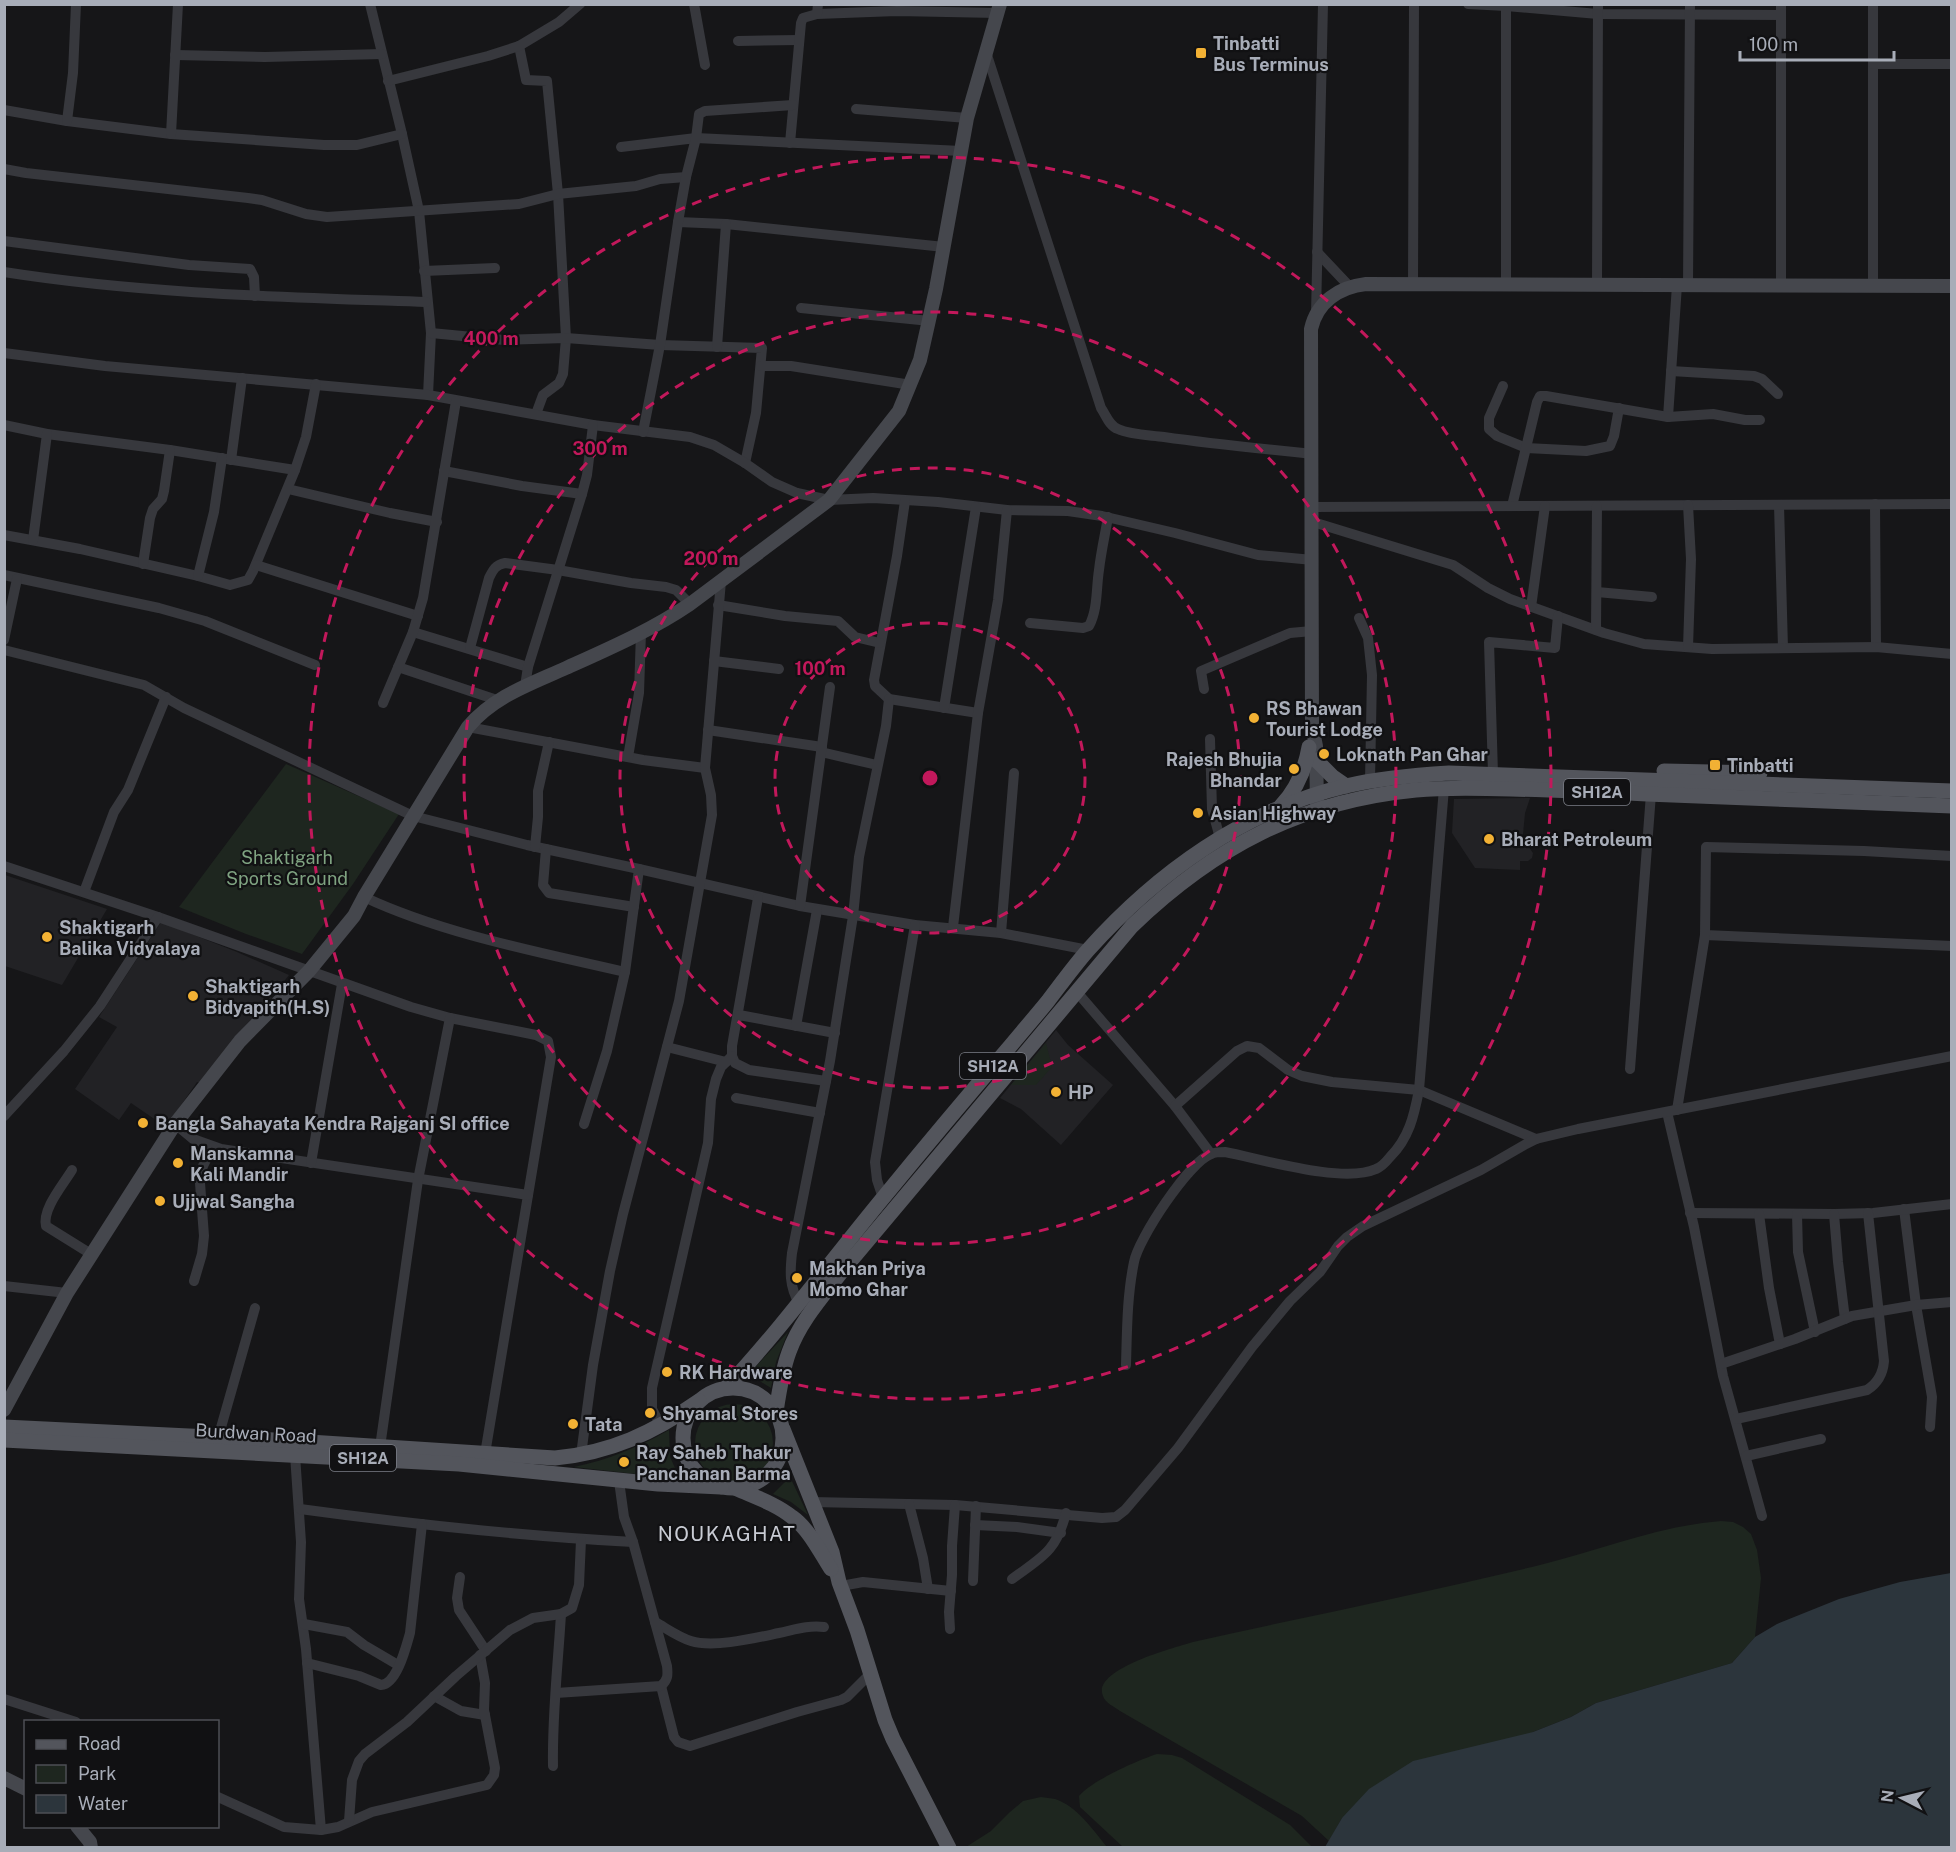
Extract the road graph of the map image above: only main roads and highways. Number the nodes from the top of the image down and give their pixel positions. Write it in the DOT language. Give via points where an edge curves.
graph roads {
  1 [pos="1346,786"];
  2 [pos="1952,790"];
  3 [pos="1311,804"];
  4 [pos="1952,806"];
  5 [pos="1279,808"];
  6 [pos="726,1388"];
  7 [pos="699,1401"];
  8 [pos="776,1412"];
  9 [pos="4,1427"];
  10 [pos="783,1429"];
  11 [pos="4,1440"];
  12 [pos="523,1463"];
  13 [pos="721,1487"];
  14 [pos="737,1489"];
  15 [pos="840,1584"];
  16 [pos="949,1848"];
  1 -- 2 [label="main road, SH12A" via="1422,775 1471,773 1611,778 1647,771 1715,771 1801,777 1834,786"];
  1 -- 3 [label="main road, SH12A"];
  1 -- 5 [label="main road" via="1312,753"];
  3 -- 4 [label="main road, SH12A" via="1444,788"];
  3 -- 5 [label="main road, SH12A"];
  3 -- 8 [label="main road, SH12A" via="1249,838 1164,909 1114,958 1093,971 810,1312 789,1351"];
  5 -- 6 [label="main road, SH12A" via="1194,854 1156,883 1088,950"];
  6 -- 7 [label="main road, SH12A"];
  6 -- 8 [label="main road" via="745,1389 763,1397"];
  7 -- 12 [label="main road, Burdwan Road / SH12A" via="661,1426 618,1445"];
  7 -- 13 [label="main road, SH12A" via="688,1416 683,1433 684,1451 705,1480"];
  8 -- 10 [label="main road"];
  9 -- 12 [label="main road, Burdwan Road / SH12A" via="485,1454"];
  10 -- 14 [label="main road" via="778,1462 767,1475"];
  10 -- 15 [label="main road" via="832,1552"];
  11 -- 12 [label="main road, Burdwan Road / SH12A"];
  12 -- 13 [label="main road, Burdwan Road / SH12A" via="618,1480"];
  13 -- 14 [label="main road, SH12A"];
  14 -- 15 [label="main road" via="793,1517"];
  15 -- 16 [label="main road" via="885,1720"];
}
